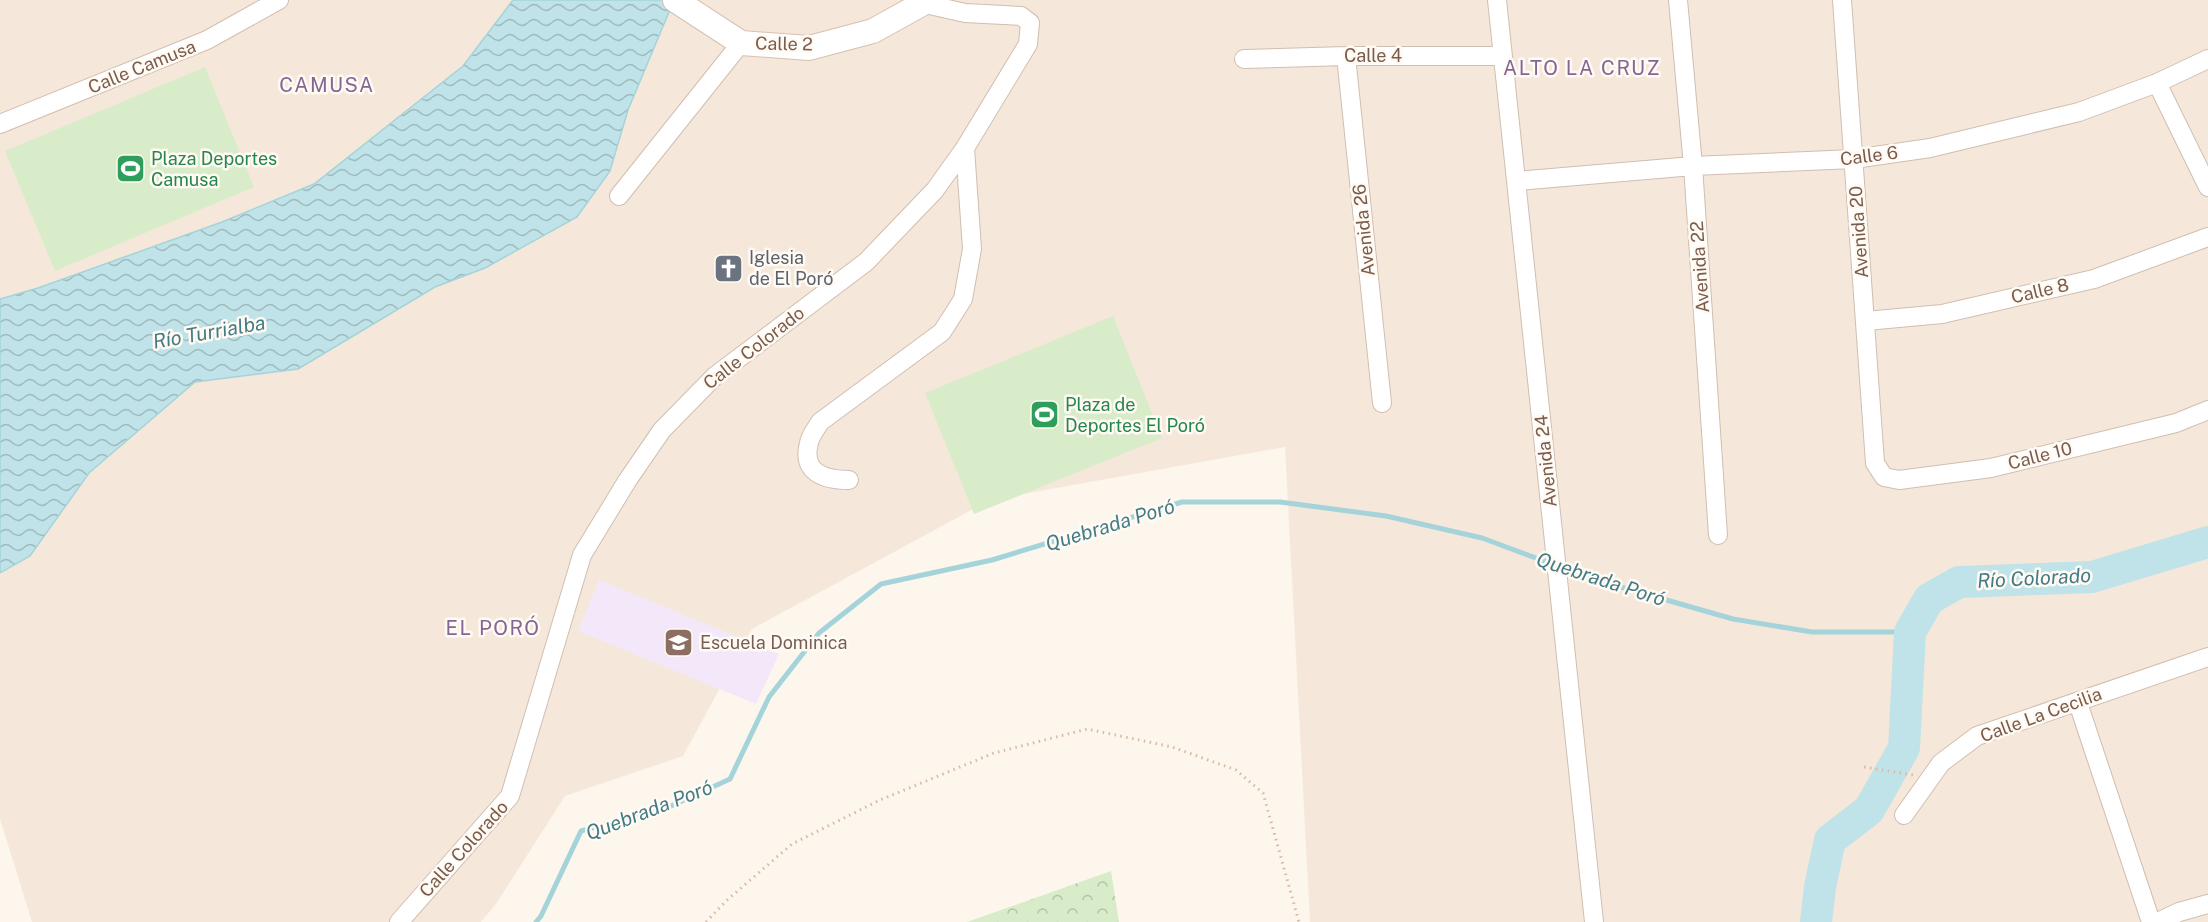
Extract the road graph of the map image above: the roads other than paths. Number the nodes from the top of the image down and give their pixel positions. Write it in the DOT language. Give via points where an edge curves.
graph roads {
  1 [pos="279,0"];
  2 [pos="1497,0"];
  3 [pos="1678,0"];
  4 [pos="1842,0"];
  5 [pos="676,1"];
  6 [pos="925,2"];
  7 [pos="741,43"];
  8 [pos="1346,56"];
  9 [pos="1502,56"];
  10 [pos="2208,58"];
  11 [pos="1244,59"];
  12 [pos="2157,82"];
  13 [pos="0,124"];
  14 [pos="965,148"];
  15 [pos="1854,159"];
  16 [pos="1693,166"];
  17 [pos="1516,181"];
  18 [pos="2208,187"];
  19 [pos="619,196"];
  20 [pos="2208,237"];
  21 [pos="1866,321"];
  22 [pos="1382,403"];
  23 [pos="2208,410"];
  24 [pos="1875,463"];
  25 [pos="849,480"];
  26 [pos="1718,535"];
  27 [pos="2208,657"];
  28 [pos="2078,703"];
  29 [pos="1905,815"];
  30 [pos="2208,904"];
  31 [pos="399,922"];
  32 [pos="1594,922"];
  33 [pos="2151,922"];
  34 [pos="2158,922"];
  1 -- 13 [label="street, Calle Camusa" via="207,40"];
  2 -- 9 [label="street, Avenida 24"];
  3 -- 16 [label="street, Avenida 22"];
  4 -- 15 [label="street, Avenida 20"];
  5 -- 7 [label="main road, Calle 2"];
  6 -- 7 [label="main road, Calle 2" via="873,31 809,48"];
  6 -- 14 [label="street, Calle Colorado" via="965,13 1022,16 1030,23 1028,44"];
  7 -- 19 [label="street"];
  8 -- 9 [label="street, Calle 4"];
  8 -- 11 [label="street, Calle 4"];
  8 -- 22 [label="street, Avenida 26"];
  9 -- 17 [label="street, Avenida 24"];
  10 -- 12 [label="street, Calle 6"];
  12 -- 15 [label="street, Calle 6" via="2079,112 1930,148"];
  12 -- 18 [label="street"];
  14 -- 25 [label="street" via="972,249 963,299 942,332 820,422 809,442 807,459 815,472 831,480"];
  14 -- 31 [label="street, Calle Colorado" via="935,190 866,262 715,376 662,430 582,555 510,796"];
  15 -- 16 [label="street, Calle 6"];
  15 -- 21 [label="street, Avenida 20"];
  16 -- 17 [label="street, Calle 6"];
  16 -- 26 [label="street, Avenida 22"];
  17 -- 32 [label="street, Avenida 24"];
  20 -- 21 [label="street, Calle 8" via="2094,279 1942,314"];
  21 -- 24 [label="street, Avenida 20"];
  23 -- 24 [label="street, Calle 10" via="2176,423 1992,468 1899,480 1884,477"];
  27 -- 28 [label="street, Calle La Cecilia"];
  28 -- 29 [label="street, Calle La Cecilia" via="1977,736 1941,763"];
  28 -- 33 [label="street"];
  30 -- 34 [label="street"];
}
